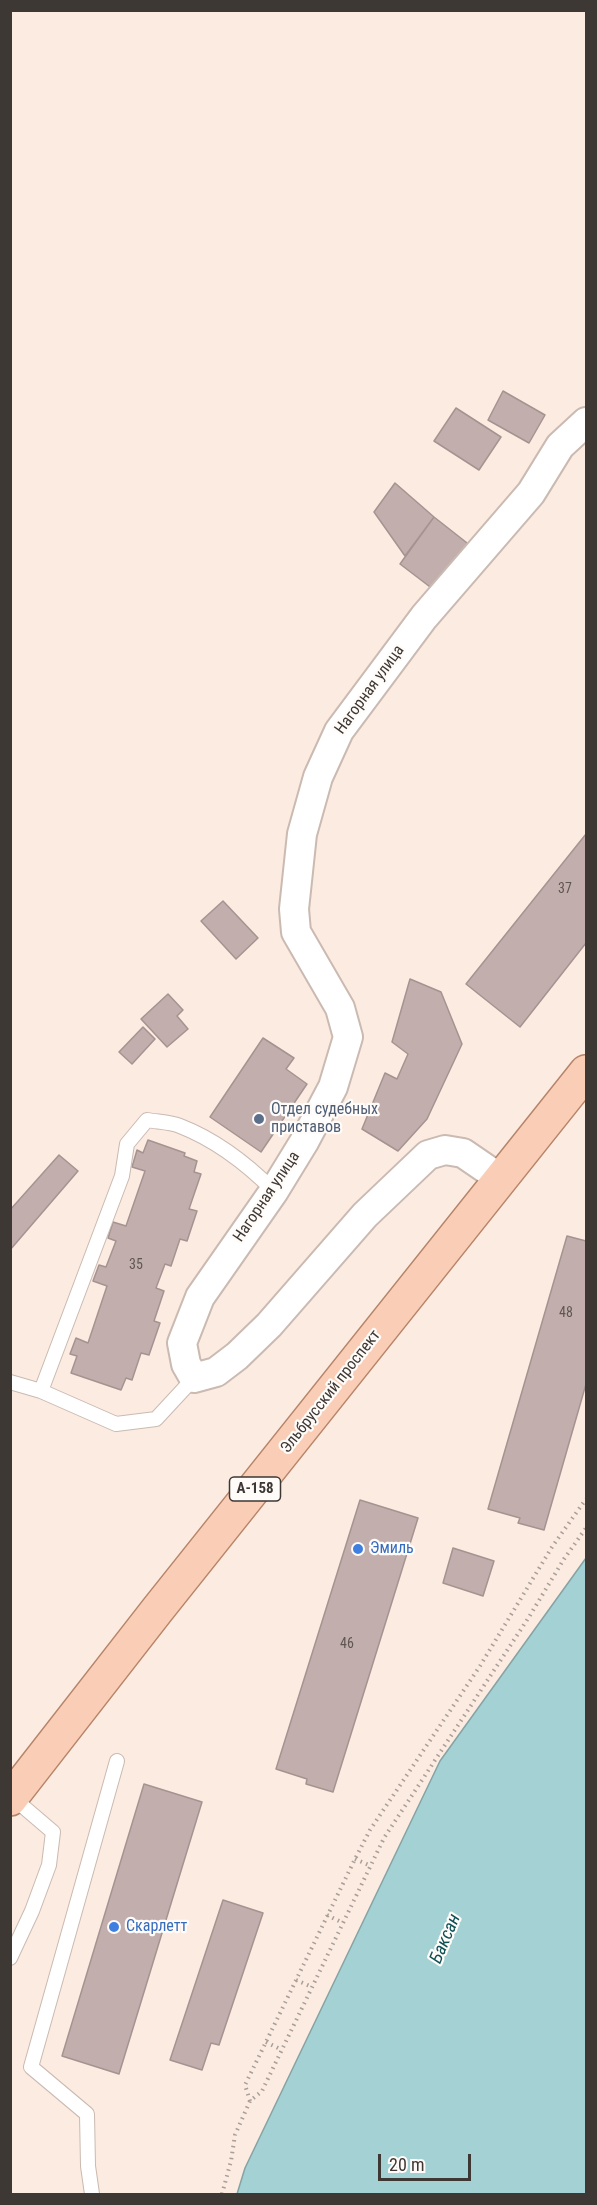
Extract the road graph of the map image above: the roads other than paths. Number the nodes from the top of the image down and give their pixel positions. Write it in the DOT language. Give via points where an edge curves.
graph roads {
  1 [pos="586,422"];
  2 [pos="586,1072"];
  3 [pos="501,1179"];
  4 [pos="274,1191"];
  5 [pos="194,1378"];
  6 [pos="10,1382"];
  7 [pos="41,1391"];
  8 [pos="117,1761"];
  9 [pos="11,1798"];
  10 [pos="10,1958"];
  11 [pos="92,2194"];
  1 -- 4 [label="street, Нагорная улица" via="560,446 531,493 424,617 339,730 318,777 302,834 294,909 296,932 340,1008 348,1036 333,1087"];
  2 -- 3 [label="main road, Эльбрусский проспект / А-158"];
  3 -- 5 [label="street" via="463,1153 445,1150 428,1155 365,1215 237,1356 216,1372"];
  3 -- 9 [label="main road, Эльбрусский проспект / А-158"];
  4 -- 5 [label="street, Нагорная улица" via="200,1297 182,1343 186,1364"];
  4 -- 7 [label="lane" via="249,1166 217,1145 179,1126 147,1120 127,1144 122,1176"];
  5 -- 7 [label="lane" via="156,1419 116,1424"];
  6 -- 7 [label="lane"];
  8 -- 11 [label="lane" via="31,2067 87,2114"];
  9 -- 10 [label="lane" via="53,1833 49,1865 33,1911"];
}
